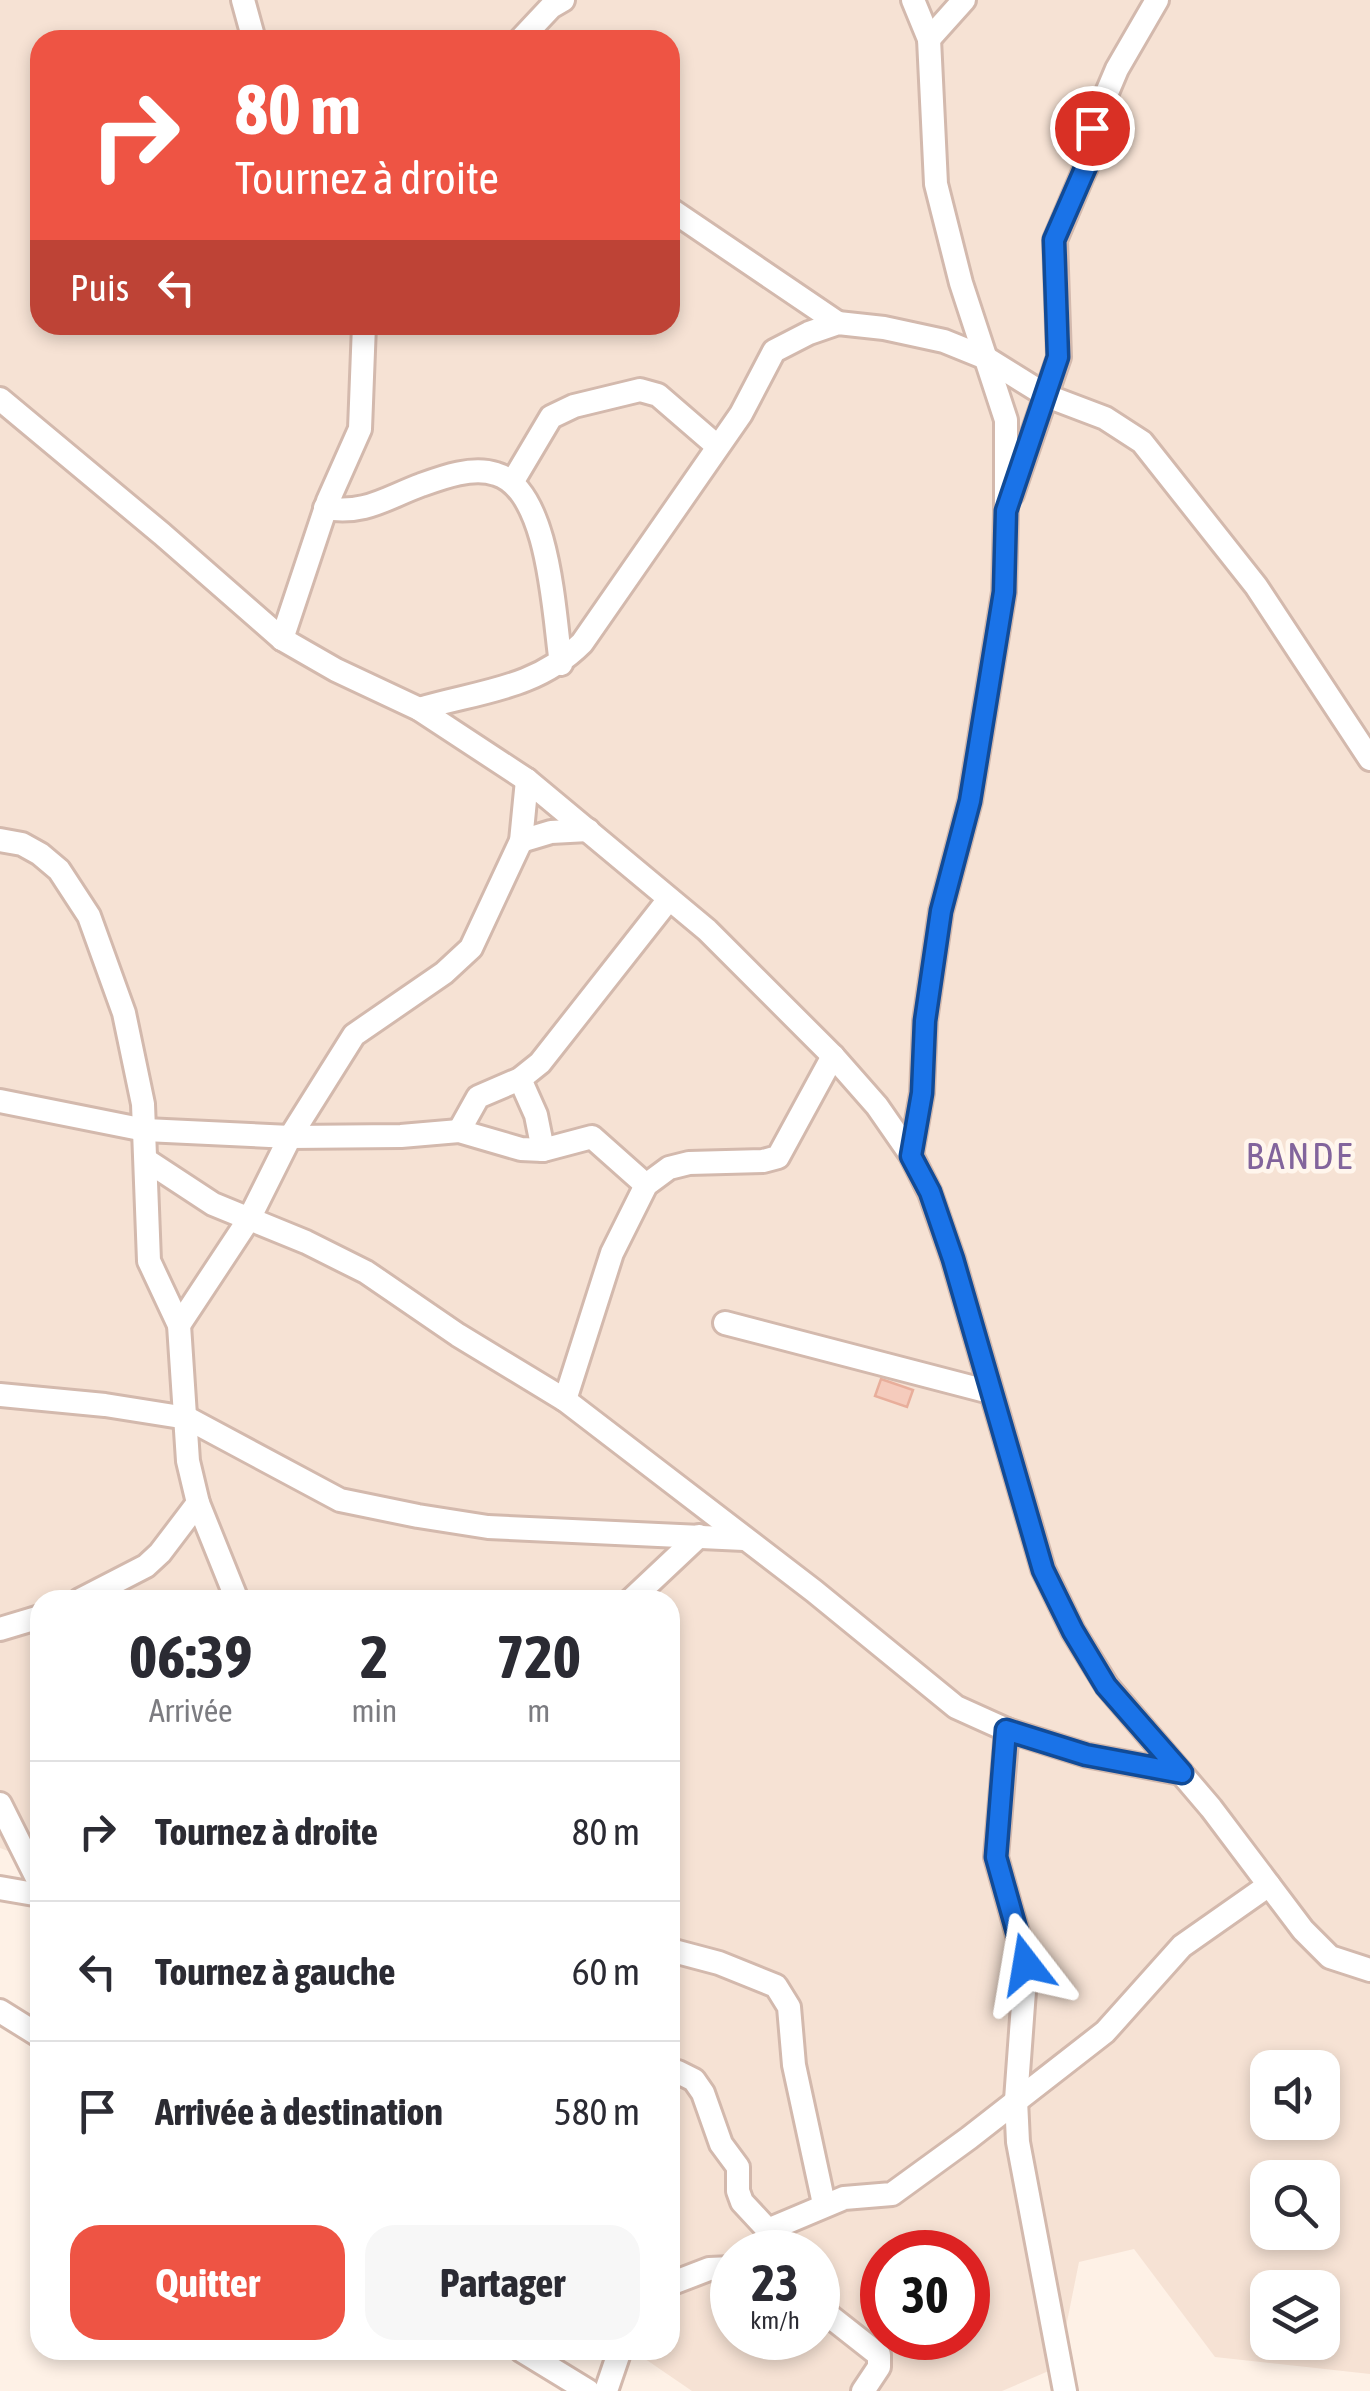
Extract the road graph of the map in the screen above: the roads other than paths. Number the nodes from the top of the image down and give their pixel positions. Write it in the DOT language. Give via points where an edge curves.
graph roads {
  1 [pos="243,0"];
  2 [pos="563,0"];
  3 [pos="913,0"];
  4 [pos="964,0"];
  5 [pos="1156,0"];
  6 [pos="530,21"];
  7 [pos="251,30"];
  8 [pos="929,39"];
  9 [pos="680,216"];
  10 [pos="838,323"];
  11 [pos="364,335"];
  12 [pos="986,358"];
  13 [pos="1047,396"];
  14 [pos="0,399"];
  15 [pos="717,446"];
  16 [pos="513,482"];
  17 [pos="325,508"];
  18 [pos="1006,511"];
  19 [pos="282,640"];
  20 [pos="561,664"];
  21 [pos="419,709"];
  22 [pos="1370,759"];
  23 [pos="528,780"];
  24 [pos="588,830"];
  25 [pos="0,840"];
  26 [pos="522,842"];
  27 [pos="669,898"];
  28 [pos="833,1056"];
  29 [pos="520,1079"];
  30 [pos="0,1101"];
  31 [pos="144,1130"];
  32 [pos="459,1131"];
  33 [pos="290,1137"];
  34 [pos="544,1150"];
  35 [pos="911,1156"];
  36 [pos="146,1160"];
  37 [pos="646,1185"];
  38 [pos="249,1219"];
  39 [pos="725,1323"];
  40 [pos="179,1325"];
  41 [pos="990,1392"];
  42 [pos="0,1394"];
  43 [pos="565,1400"];
  44 [pos="186,1418"];
  45 [pos="198,1503"];
  46 [pos="699,1536"];
  47 [pos="744,1539"];
  48 [pos="115,1590"];
  49 [pos="233,1590"];
  50 [pos="642,1590"];
  51 [pos="30,1620"];
  52 [pos="0,1628"];
  53 [pos="1006,1730"];
  54 [pos="1182,1773"];
  55 [pos="0,1804"];
  56 [pos="30,1864"];
  57 [pos="1270,1885"];
  58 [pos="0,1888"];
  59 [pos="30,1893"];
  60 [pos="680,1953"];
  61 [pos="1370,1970"];
  62 [pos="0,2011"];
  63 [pos="30,2030"];
  64 [pos="680,2073"];
  65 [pos="1016,2100"];
  66 [pos="824,2204"];
  67 [pos="764,2230"];
  68 [pos="787,2230"];
  69 [pos="710,2269"];
  70 [pos="680,2280"];
  71 [pos="840,2324"];
  72 [pos="537,2360"];
  73 [pos="617,2360"];
  74 [pos="588,2391"];
  75 [pos="606,2391"];
  76 [pos="863,2391"];
  77 [pos="1065,2391"];
  1 -- 7 [label="street"];
  2 -- 6 [label="street"];
  3 -- 8 [label="street"];
  4 -- 8 [label="street"];
  5 -- 13 [label="street" via="1116,70 1092,128 1088,162 1054,240 1058,357"];
  8 -- 12 [label="street" via="936,184"];
  9 -- 10 [label="street"];
  10 -- 12 [label="street" via="944,341"];
  10 -- 15 [label="street" via="774,351"];
  11 -- 17 [label="street" via="360,428"];
  12 -- 13 [label="street"];
  12 -- 18 [label="street" via="1006,420"];
  13 -- 18 [label="street"];
  13 -- 22 [label="street" via="1105,418 1142,442 1256,586"];
  14 -- 19 [label="street"];
  15 -- 16 [label="street" via="658,395 640,390 551,417"];
  15 -- 20 [label="street"];
  16 -- 17 [label="street" via="472,471 356,512"];
  16 -- 20 [label="street" via="542,540"];
  17 -- 19 [label="street"];
  18 -- 35 [label="street" via="1004,592 970,801 941,911"];
  19 -- 21 [label="street"];
  20 -- 21 [label="street" via="529,680"];
  21 -- 23 [label="street"];
  23 -- 24 [label="street"];
  23 -- 26 [label="street"];
  24 -- 26 [label="street"];
  24 -- 27 [label="street"];
  25 -- 31 [label="street" via="22,844 59,870 89,916 124,1014"];
  26 -- 33 [label="street" via="471,948 354,1035"];
  27 -- 28 [label="street"];
  27 -- 29 [label="street" via="540,1063"];
  28 -- 35 [label="street"];
  28 -- 37 [label="street" via="778,1157 689,1163 668,1168"];
  29 -- 32 [label="street" via="478,1098"];
  29 -- 34 [label="street"];
  30 -- 31 [label="street"];
  31 -- 33 [label="street"];
  31 -- 36 [label="street"];
  32 -- 33 [label="street"];
  32 -- 34 [label="street" via="521,1150"];
  33 -- 38 [label="street"];
  34 -- 37 [label="street" via="592,1137"];
  35 -- 41 [label="street" via="953,1259"];
  36 -- 38 [label="street"];
  36 -- 40 [label="street" via="149,1261"];
  37 -- 43 [label="street" via="612,1254"];
  38 -- 40 [label="street"];
  38 -- 43 [label="street" via="366,1272"];
  39 -- 41 [label="street"];
  40 -- 44 [label="street"];
  41 -- 54 [label="street" via="1043,1570 1073,1631 1106,1686"];
  42 -- 44 [label="street"];
  43 -- 47 [label="street"];
  44 -- 45 [label="street"];
  44 -- 46 [label="street" via="340,1500 488,1527"];
  45 -- 48 [label="street" via="160,1553"];
  45 -- 49 [label="street"];
  46 -- 47 [label="street"];
  46 -- 50 [label="street"];
  47 -- 53 [label="street" via="956,1706"];
  51 -- 52 [label="street"];
  53 -- 54 [label="street" via="1086,1755"];
  53 -- 65 [label="street" via="996,1857 1026,1964"];
  54 -- 57 [label="street"];
  55 -- 56 [label="street"];
  57 -- 61 [label="street" via="1330,1957"];
  57 -- 65 [label="street" via="1182,1946 1105,2032"];
  58 -- 59 [label="street"];
  60 -- 66 [label="street" via="776,1986 789,2007"];
  62 -- 63 [label="street"];
  64 -- 67 [label="street" via="702,2093 721,2144 738,2166 742,2202"];
  65 -- 66 [label="street" via="892,2194"];
  65 -- 77 [label="street" via="1018,2142"];
  66 -- 68 [label="street"];
  69 -- 70 [label="street"];
  71 -- 76 [label="street" via="879,2356"];
  72 -- 74 [label="street"];
  73 -- 75 [label="street"];
}
